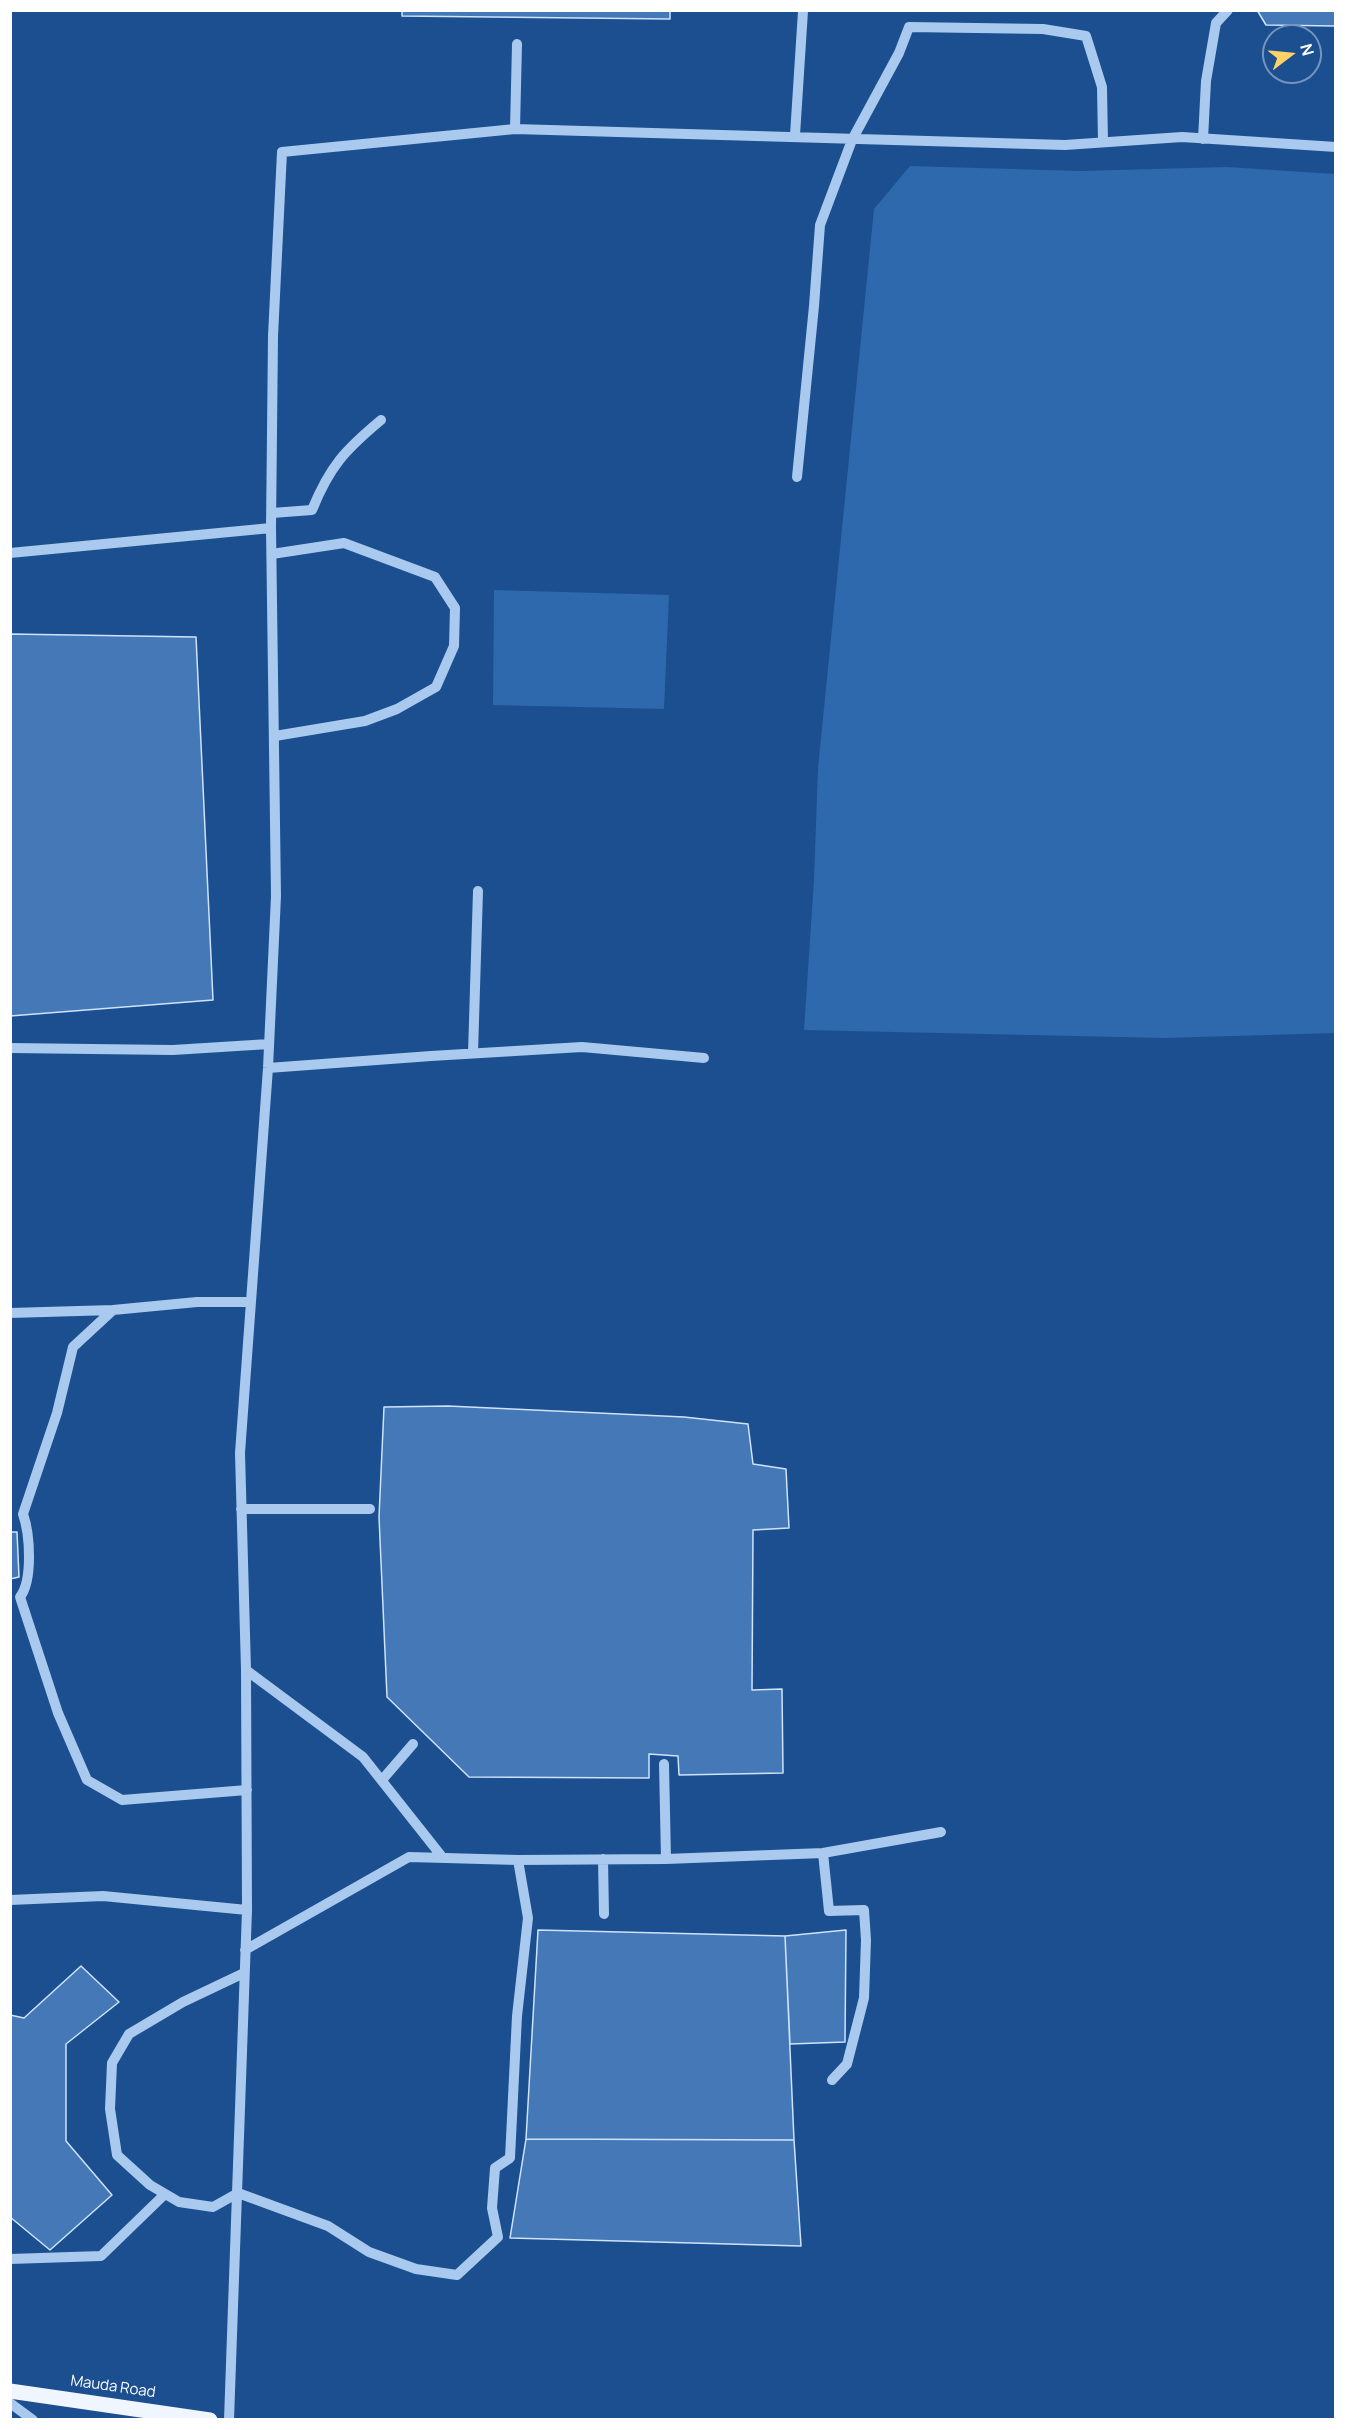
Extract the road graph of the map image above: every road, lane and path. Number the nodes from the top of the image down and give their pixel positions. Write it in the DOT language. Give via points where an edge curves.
graph roads {
  1 [pos="1228,10"];
  2 [pos="803,11"];
  3 [pos="517,44"];
  4 [pos="515,129"];
  5 [pos="795,135"];
  6 [pos="1203,139"];
  7 [pos="852,140"];
  8 [pos="1103,142"];
  9 [pos="1335,147"];
  10 [pos="381,420"];
  11 [pos="797,477"];
  12 [pos="272,513"];
  13 [pos="271,528"];
  14 [pos="10,553"];
  15 [pos="272,554"];
  16 [pos="275,736"];
  17 [pos="478,891"];
  18 [pos="269,1044"];
  19 [pos="10,1048"];
  20 [pos="473,1053"];
  21 [pos="704,1058"];
  22 [pos="268,1068"];
  23 [pos="251,1302"];
  24 [pos="113,1310"];
  25 [pos="10,1313"];
  26 [pos="241,1509"];
  27 [pos="370,1509"];
  28 [pos="246,1670"];
  29 [pos="413,1744"];
  30 [pos="664,1764"];
  31 [pos="382,1780"];
  32 [pos="247,1790"];
  33 [pos="941,1832"];
  34 [pos="823,1853"];
  35 [pos="442,1858"];
  36 [pos="603,1859"];
  37 [pos="666,1859"];
  38 [pos="518,1860"];
  39 [pos="10,1900"];
  40 [pos="247,1911"];
  41 [pos="604,1914"];
  42 [pos="245,1950"];
  43 [pos="244,1972"];
  44 [pos="832,2080"];
  45 [pos="165,2193"];
  46 [pos="238,2193"];
  47 [pos="10,2259"];
  48 [pos="10,2391"];
  49 [pos="10,2403"];
  50 [pos="33,2420"];
  51 [pos="210,2420"];
  52 [pos="229,2420"];
  1 -- 6 [label="street" via="1216,23 1206,81"];
  2 -- 5 [label="street"];
  3 -- 4 [label="street"];
  4 -- 5 [label="street"];
  4 -- 12 [label="street" via="282,152 273,336"];
  5 -- 7 [label="street"];
  6 -- 8 [label="street"];
  6 -- 9 [label="street"];
  7 -- 8 [label="street" via="1065,145"];
  7 -- 8 [label="street" via="909,27 1043,29 1086,36 1102,87"];
  7 -- 11 [label="street" via="820,225"];
  10 -- 12 [label="street" via="350,446 325,480 312,510"];
  12 -- 13 [label="street"];
  13 -- 14 [label="street"];
  13 -- 15 [label="street"];
  15 -- 16 [label="street"];
  15 -- 16 [label="street" via="344,543 435,577 455,608 454,646 436,687 365,721"];
  16 -- 18 [label="street" via="276,896"];
  17 -- 20 [label="street"];
  18 -- 19 [label="street" via="173,1050"];
  18 -- 22 [label="street"];
  20 -- 21 [label="street" via="582,1047"];
  20 -- 22 [label="street"];
  22 -- 23 [label="street"];
  23 -- 24 [label="street" via="197,1302"];
  23 -- 26 [label="street" via="240,1453"];
  24 -- 25 [label="street"];
  24 -- 32 [label="street" via="73,1347 57,1413 22,1514 28,1530 27,1588 20,1597 58,1713 87,1780 122,1800"];
  26 -- 27 [label="street"];
  26 -- 28 [label="street"];
  28 -- 31 [label="street" via="363,1758"];
  28 -- 32 [label="street"];
  29 -- 31 [label="street"];
  30 -- 37 [label="street"];
  31 -- 35 [label="street"];
  32 -- 40 [label="street"];
  33 -- 34 [label="street"];
  34 -- 37 [label="street"];
  34 -- 44 [label="street" via="829,1911 864,1910 866,1940 864,1998 847,2064"];
  35 -- 38 [label="street"];
  35 -- 42 [label="street" via="409,1857"];
  36 -- 37 [label="street"];
  36 -- 38 [label="street"];
  36 -- 41 [label="street"];
  38 -- 46 [label="street" via="528,1918 517,2016 510,2158 495,2169 492,2208 498,2237 457,2275 416,2269 369,2252 328,2226"];
  39 -- 40 [label="street" via="103,1896"];
  40 -- 42 [label="street"];
  42 -- 43 [label="street"];
  43 -- 45 [label="street" via="129,2034 112,2063 110,2109 117,2155 150,2185"];
  43 -- 46 [label="street"];
  45 -- 46 [label="street" via="179,2202 213,2207"];
  45 -- 47 [label="street" via="101,2256"];
  46 -- 52 [label="street"];
  48 -- 51 [label="main road, Mauda Road"];
  49 -- 50 [label="street"];
}
